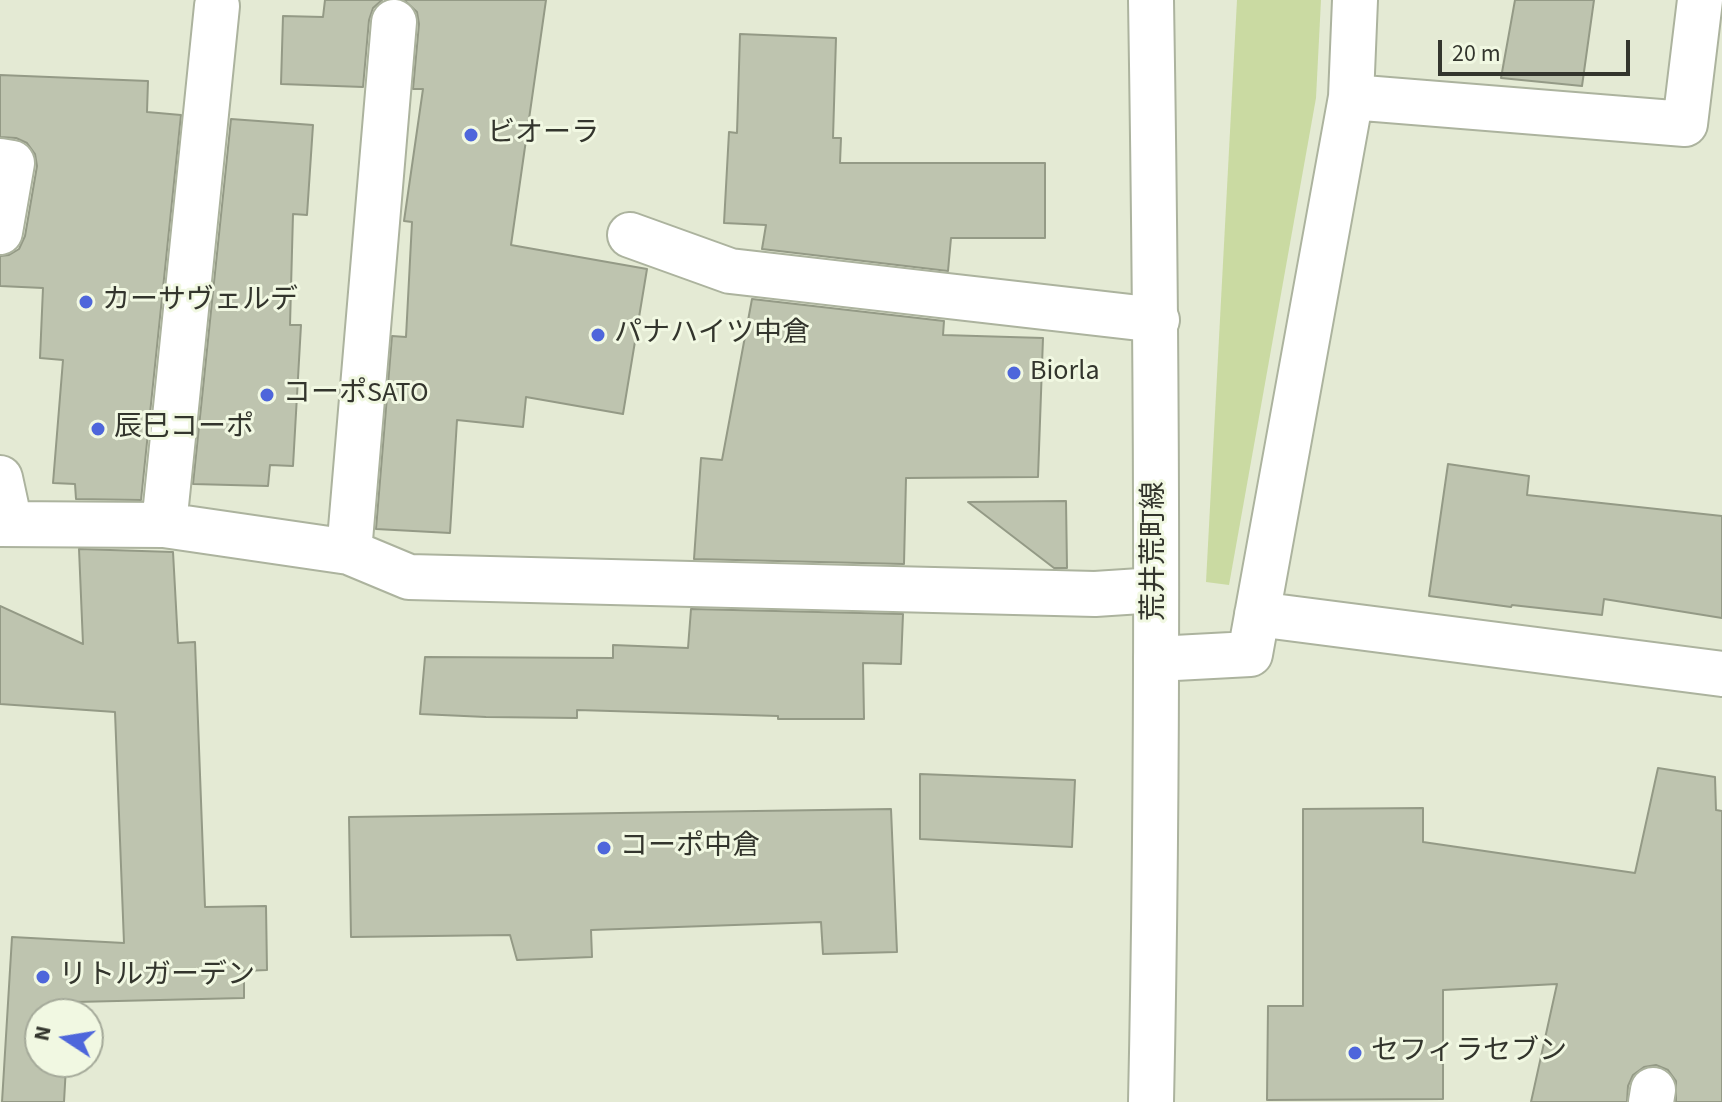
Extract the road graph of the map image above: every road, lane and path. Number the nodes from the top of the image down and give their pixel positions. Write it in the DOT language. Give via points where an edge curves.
graph roads {
  1 [pos="1151,0"];
  2 [pos="1355,0"];
  3 [pos="1700,0"];
  4 [pos="217,6"];
  5 [pos="394,22"];
  6 [pos="1351,97"];
  7 [pos="0,161"];
  8 [pos="0,232"];
  9 [pos="630,235"];
  10 [pos="1157,320"];
  11 [pos="0,478"];
  12 [pos="5,524"];
  13 [pos="164,525"];
  14 [pos="349,552"];
  15 [pos="1156,590"];
  16 [pos="1257,614"];
  17 [pos="1156,659"];
  18 [pos="1722,674"];
  19 [pos="1151,1102"];
  1 -- 10 [label="street, 荒井荒町線"];
  2 -- 6 [label="street"];
  3 -- 6 [label="street" via="1685,124"];
  4 -- 13 [label="street"];
  5 -- 14 [label="street"];
  6 -- 16 [label="street"];
  7 -- 8 [label="street" via="12,163"];
  9 -- 10 [label="street" via="730,271"];
  10 -- 15 [label="street, 荒井荒町線"];
  11 -- 12 [label="street"];
  12 -- 13 [label="street"];
  13 -- 14 [label="street"];
  14 -- 15 [label="street" via="409,577 1095,594"];
  15 -- 17 [label="street, 荒井荒町線"];
  16 -- 17 [label="street" via="1250,654"];
  16 -- 18 [label="street"];
  17 -- 19 [label="street, 荒井荒町線"];
}
